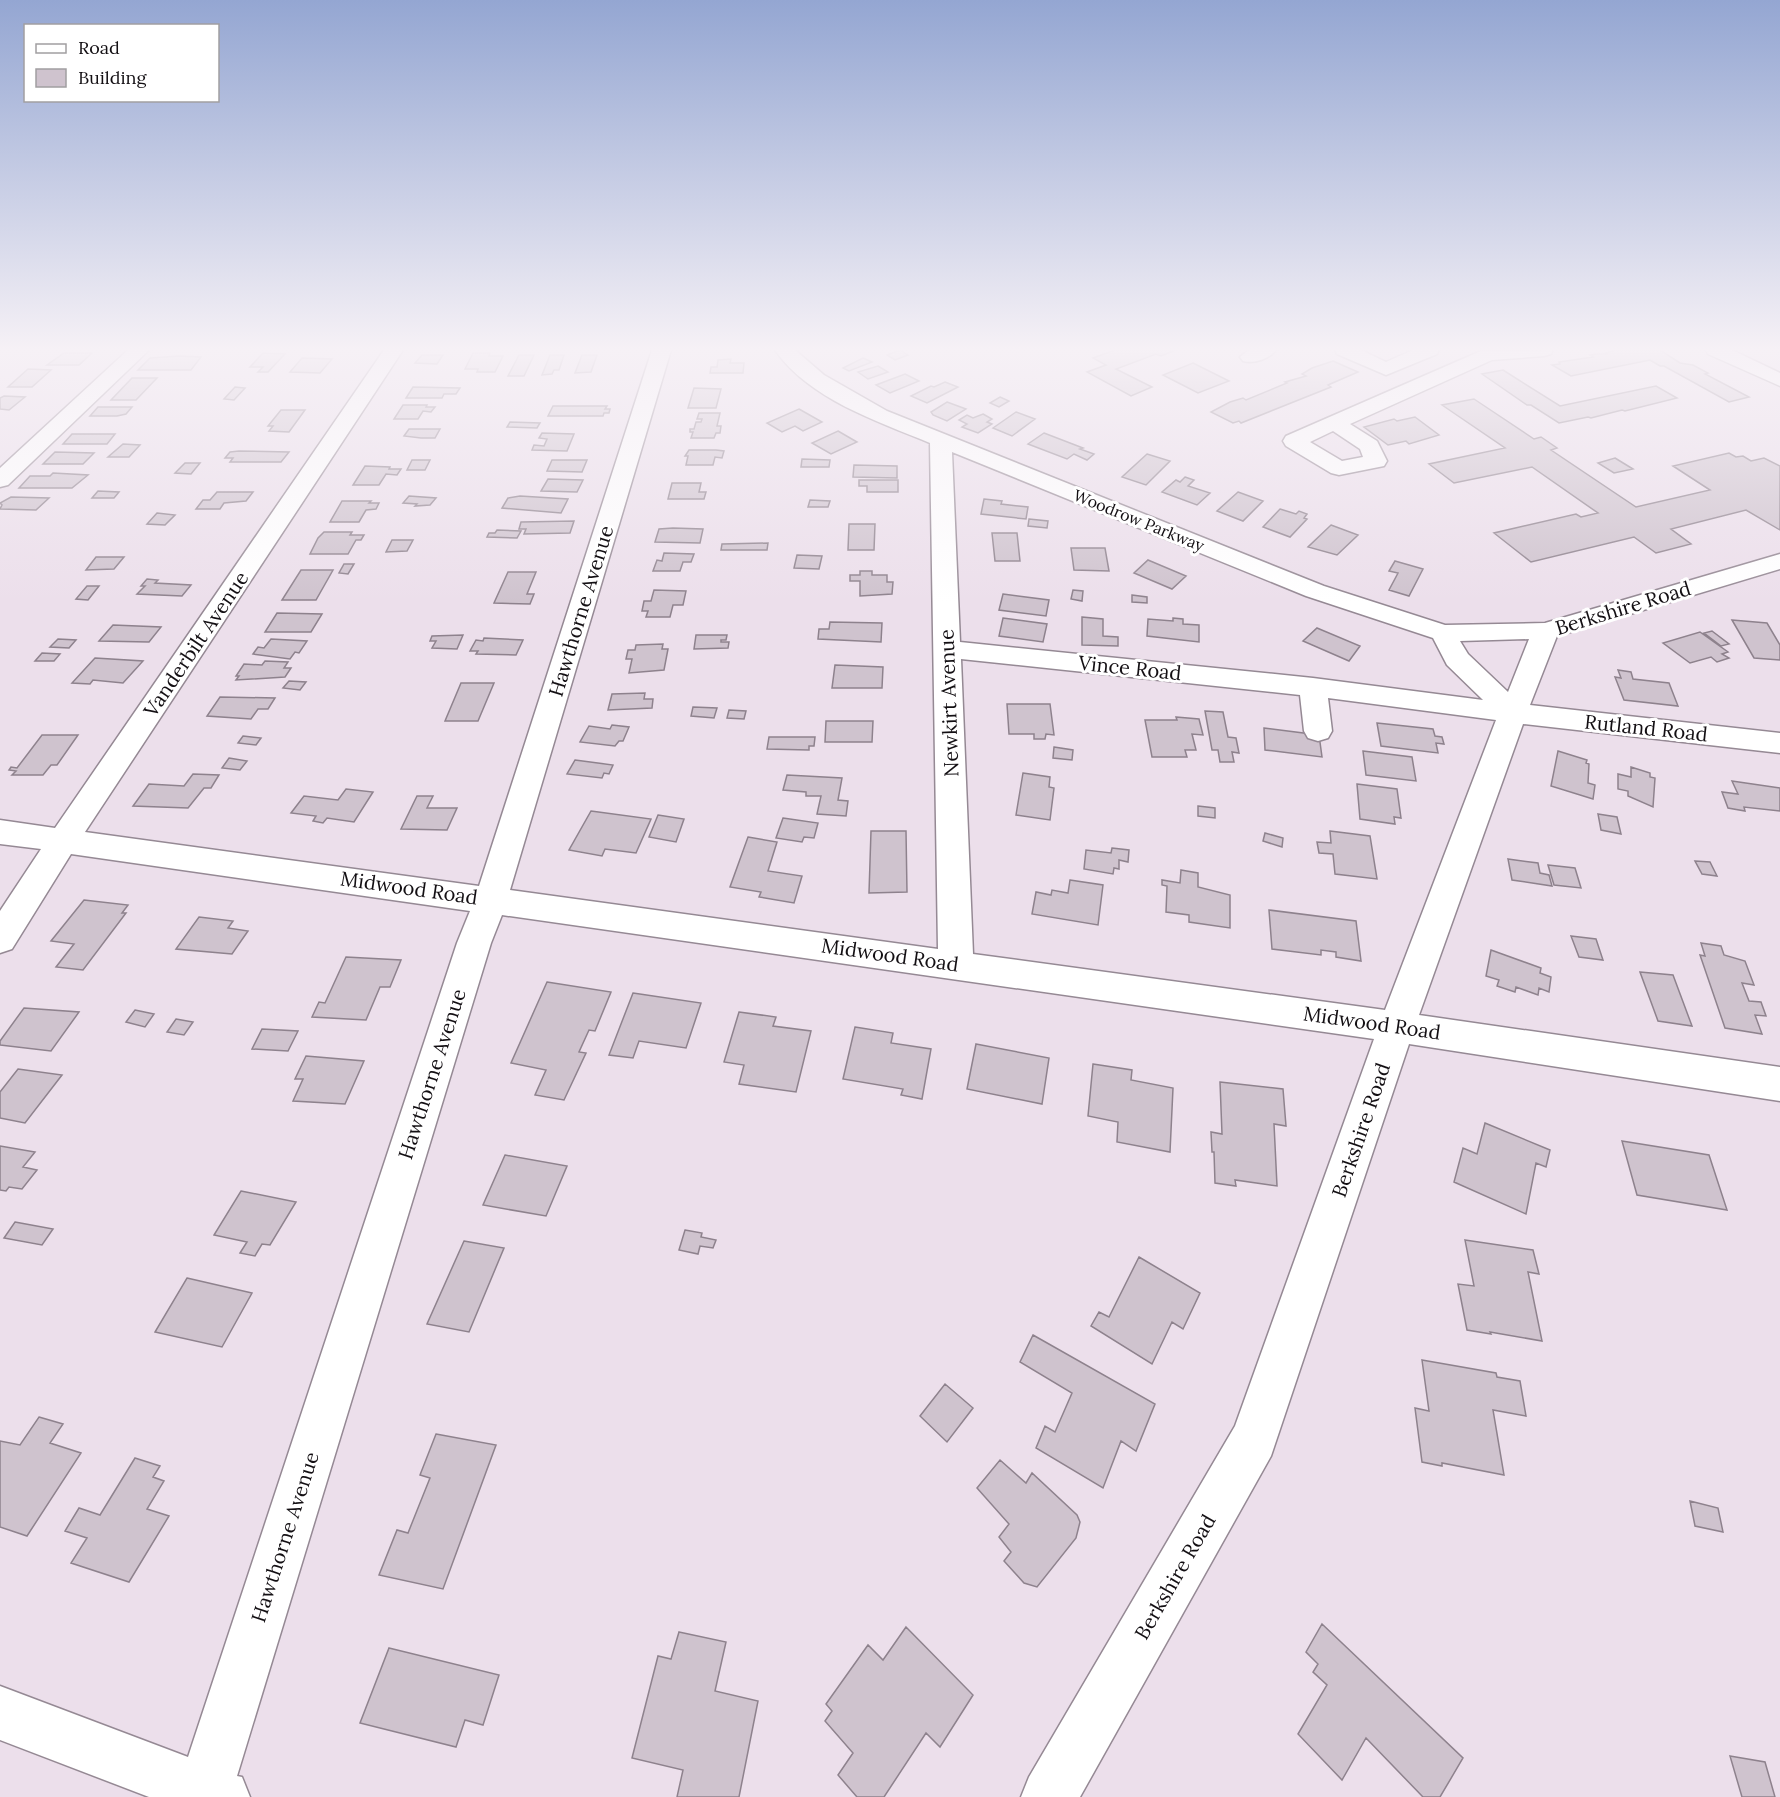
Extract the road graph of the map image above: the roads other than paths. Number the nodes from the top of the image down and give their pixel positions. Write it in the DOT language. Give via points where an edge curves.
graph roads {
  1 [pos="50,434"];
  2 [pos="337,434"];
  3 [pos="636,434"];
  4 [pos="924,434"];
  5 [pos="941,441"];
  6 [pos="0,480"];
  7 [pos="1780,561"];
  8 [pos="1546,631"];
  9 [pos="1443,633"];
  10 [pos="947,649"];
  11 [pos="1313,687"];
  12 [pos="1513,713"];
  13 [pos="1318,731"];
  14 [pos="1780,743"];
  15 [pos="0,832"];
  16 [pos="62,842"];
  17 [pos="491,900"];
  18 [pos="0,939"];
  19 [pos="956,964"];
  20 [pos="1397,1027"];
  21 [pos="1780,1084"];
  22 [pos="0,1713"];
  23 [pos="210,1795"];
  24 [pos="1049,1797"];
  1 -- 6 [label="street"];
  2 -- 16 [label="street, Vanderbilt Avenue"];
  3 -- 17 [label="street, Hawthorne Avenue"];
  4 -- 5 [label="street, Woodrow Parkway"];
  5 -- 9 [label="street, Woodrow Parkway" via="1315,591"];
  5 -- 10 [label="street, Newkirt Avenue"];
  7 -- 8 [label="street, Berkshire Road"];
  8 -- 9 [label="street, Woodrow Parkway"];
  8 -- 12 [label="street, Berkshire Road"];
  9 -- 12 [label="street" via="1456,659"];
  10 -- 11 [label="street, Vince Road"];
  10 -- 19 [label="street, Newkirt Avenue"];
  11 -- 12 [label="street, Vince Road"];
  11 -- 13 [label="street"];
  12 -- 14 [label="street, Rutland Road"];
  12 -- 20 [label="street, Berkshire Road"];
  15 -- 16 [label="street, Midwood Road"];
  16 -- 17 [label="street, Midwood Road"];
  16 -- 18 [label="street, Vanderbilt Avenue"];
  17 -- 19 [label="street, Midwood Road"];
  17 -- 23 [label="street, Hawthorne Avenue" via="474,943"];
  19 -- 20 [label="street, Midwood Road"];
  20 -- 21 [label="street, Midwood Road"];
  20 -- 24 [label="street, Berkshire Road" via="1254,1439"];
  22 -- 23 [label="street"];
}
